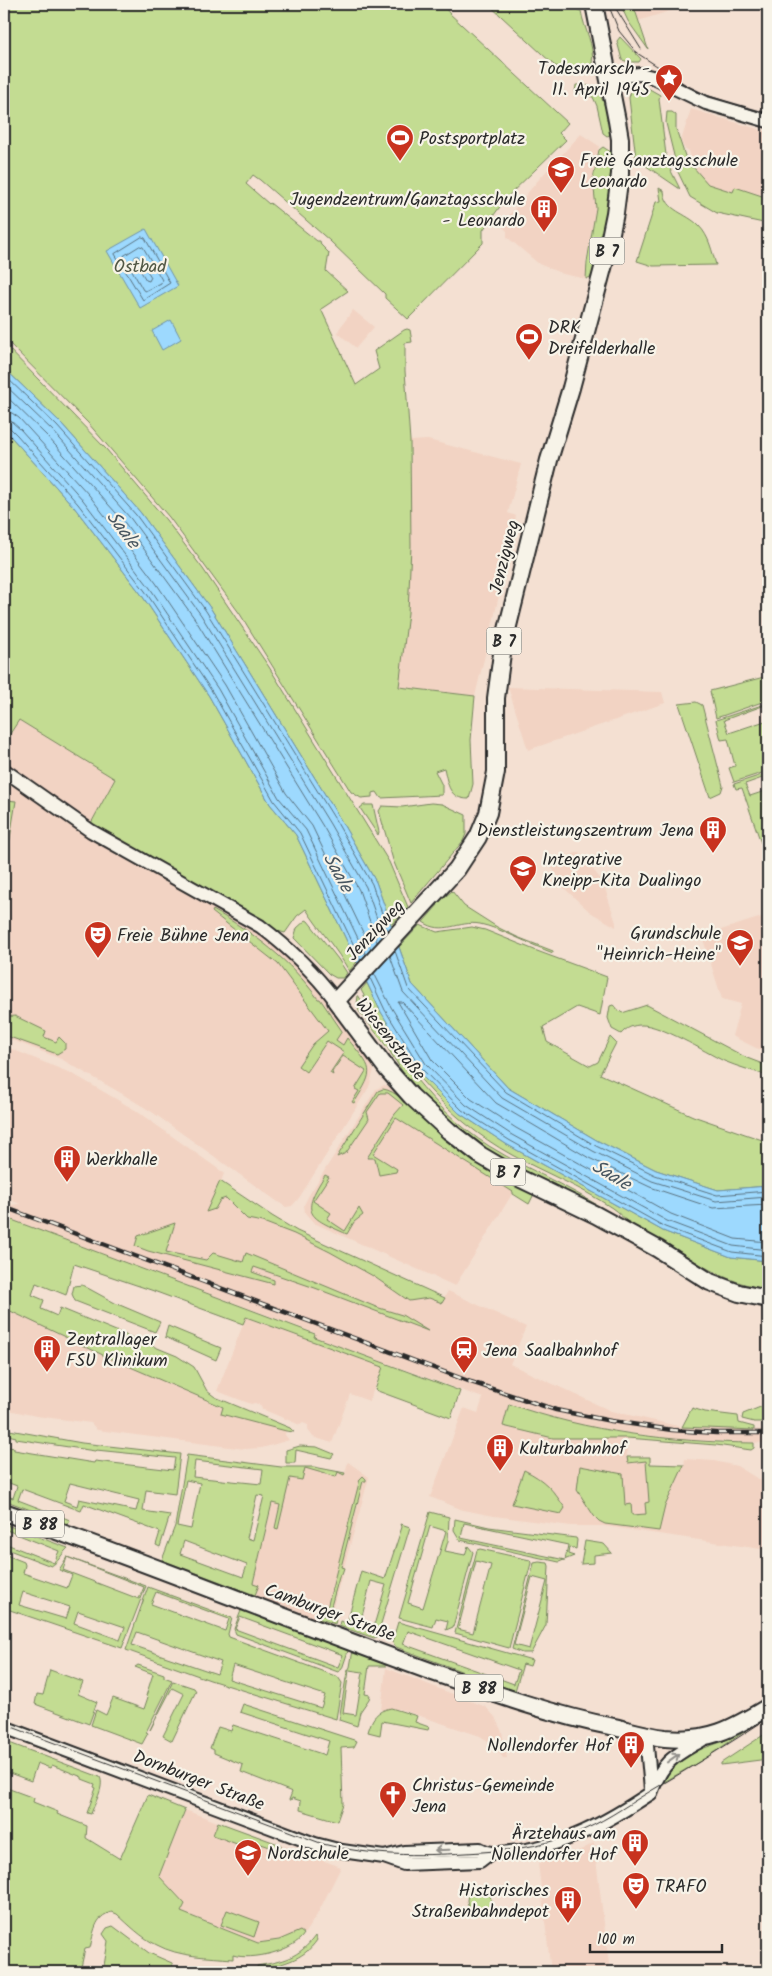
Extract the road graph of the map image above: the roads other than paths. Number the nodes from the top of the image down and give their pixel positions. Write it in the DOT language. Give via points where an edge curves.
graph roads {
  1 [pos="594,4"];
  2 [pos="609,76"];
  3 [pos="768,121"];
  4 [pos="4,770"];
  5 [pos="336,1001"];
  6 [pos="768,1299"];
  7 [pos="4,1512"];
  8 [pos="768,1707"];
  9 [pos="4,1727"];
  10 [pos="646,1735"];
  11 [pos="710,1736"];
  12 [pos="651,1793"];
  1 -- 2 [label="main road, B 7"];
  2 -- 3 [label="street" via="640,74 652,77 706,102"];
  2 -- 5 [label="main road, Jenzigweg / B 7" via="620,146 615,213 503,646 496,698 496,772 491,802 471,849 457,869"];
  4 -- 5 [label="street, Wiesenstraße" via="91,832 260,926 301,960"];
  5 -- 6 [label="main road, Wiesenstraße / B 7" via="411,1096 480,1155 658,1249 710,1282"];
  7 -- 10 [label="main road, Camburger Straße / B 88" via="511,1700 558,1715"];
  8 -- 11 [label="main road, B 88" via="731,1729"];
  9 -- 12 [label="street, Dornburger Straße" via="315,1844 404,1864 480,1861 489,1854 536,1848 577,1835"];
  10 -- 11 [label="main road, B 88" via="677,1738"];
  10 -- 12 [label="street"];
  12 -- 11 [label="street, one-way" via="658,1775 670,1759"];
}
